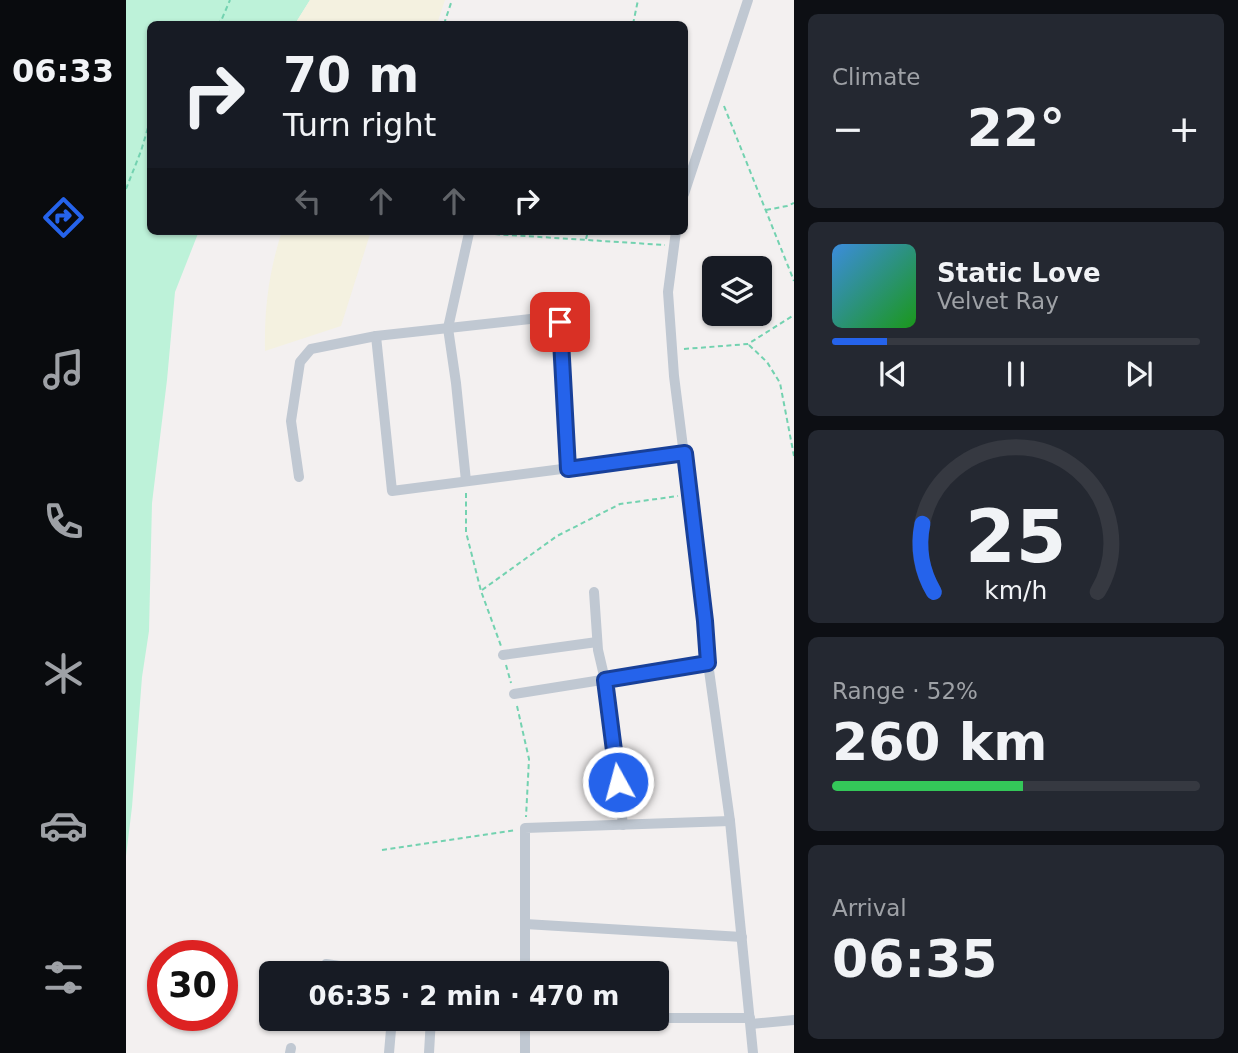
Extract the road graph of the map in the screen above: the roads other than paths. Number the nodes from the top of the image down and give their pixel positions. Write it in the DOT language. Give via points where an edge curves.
graph roads {
  1 [pos="748,0"];
  2 [pos="688,181"];
  3 [pos="469,235"];
  4 [pos="675,235"];
  5 [pos="448,328"];
  6 [pos="376,336"];
  7 [pos="685,453"];
  8 [pos="568,469"];
  9 [pos="299,477"];
  10 [pos="466,481"];
  11 [pos="594,592"];
  12 [pos="597,642"];
  13 [pos="503,655"];
  14 [pos="708,663"];
  15 [pos="605,680"];
  16 [pos="514,694"];
  17 [pos="730,821"];
  18 [pos="623,825"];
  19 [pos="525,924"];
  20 [pos="742,937"];
  21 [pos="525,961"];
  22 [pos="669,1018"];
  23 [pos="793,1020"];
  24 [pos="750,1021"];
  25 [pos="391,1031"];
  26 [pos="431,1031"];
  27 [pos="525,1031"];
  28 [pos="389,1053"];
  29 [pos="429,1053"];
  30 [pos="525,1053"];
  31 [pos="753,1053"];
  1 -- 2 [label="street"];
  3 -- 5 [label="street"];
  4 -- 7 [label="street" via="668,292"];
  5 -- 6 [label="street"];
  5 -- 8 [label="street" via="559,319"];
  5 -- 10 [label="street"];
  6 -- 9 [label="street" via="311,349 300,362 291,421"];
  6 -- 10 [label="street" via="392,491"];
  7 -- 8 [label="street"];
  7 -- 14 [label="street"];
  8 -- 10 [label="street"];
  11 -- 12 [label="street"];
  12 -- 13 [label="street"];
  12 -- 15 [label="street"];
  14 -- 15 [label="street"];
  14 -- 17 [label="street"];
  15 -- 16 [label="street"];
  15 -- 18 [label="street"];
  17 -- 18 [label="street"];
  17 -- 20 [label="street"];
  18 -- 19 [label="street" via="525,828"];
  19 -- 20 [label="street"];
  19 -- 21 [label="street"];
  20 -- 24 [label="street"];
  22 -- 24 [label="street"];
  23 -- 24 [label="street"];
  24 -- 31 [label="street"];
  25 -- 28 [label="street"];
  26 -- 29 [label="street"];
  27 -- 30 [label="street"];
}
